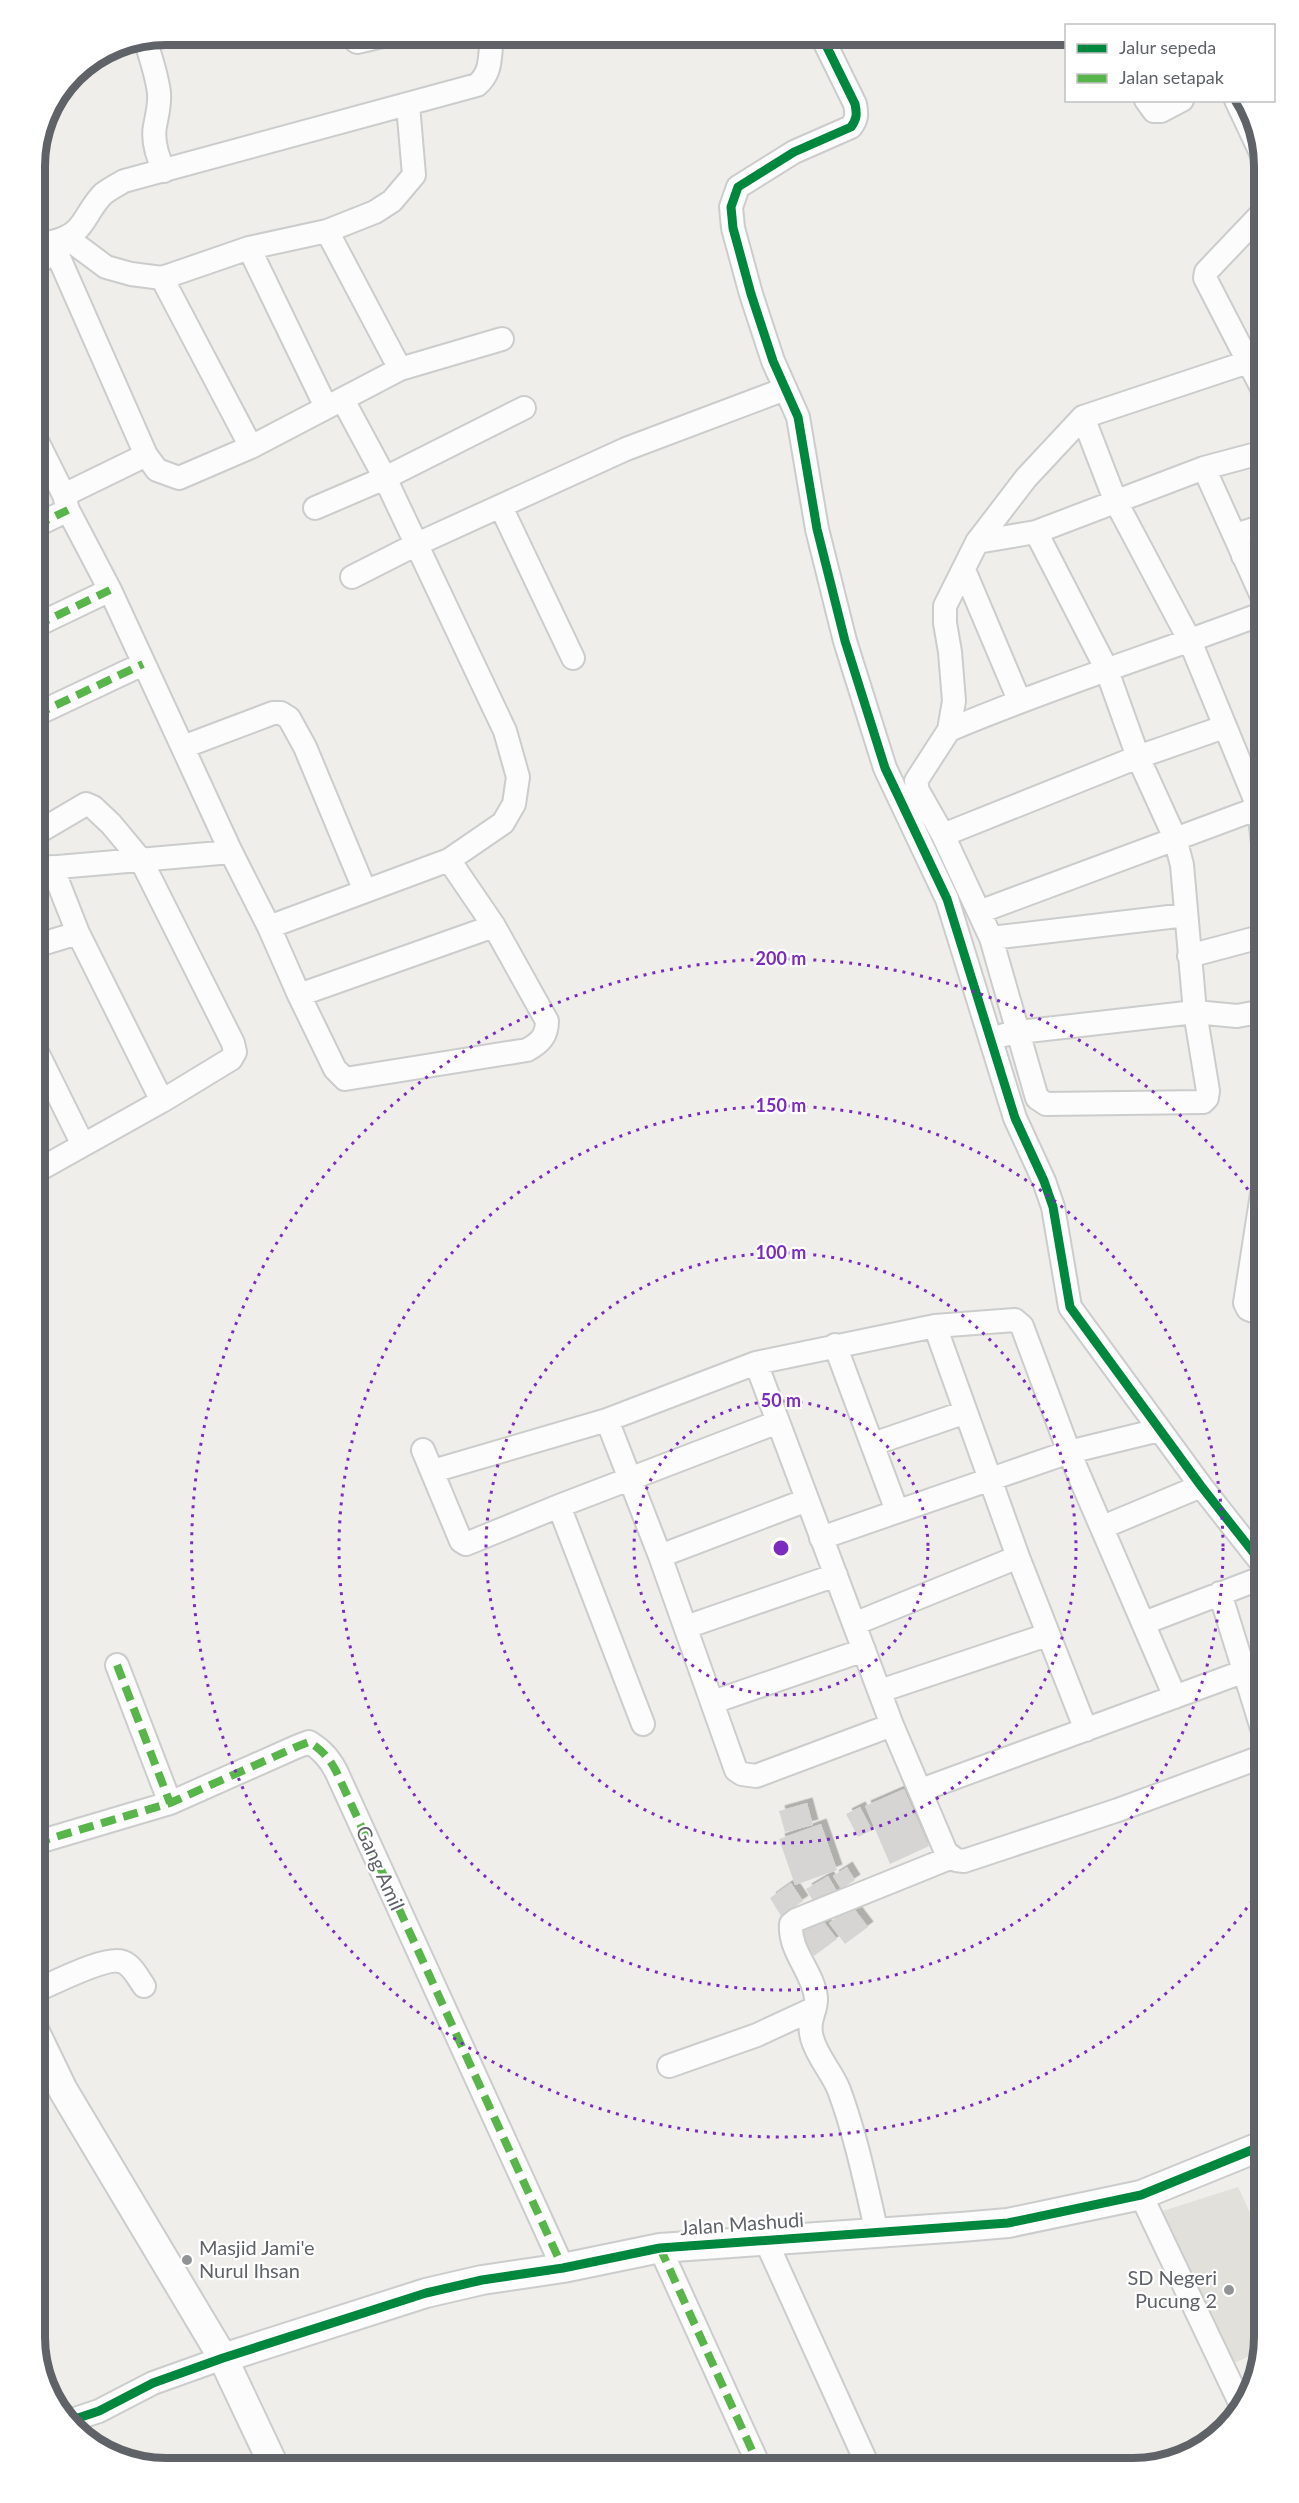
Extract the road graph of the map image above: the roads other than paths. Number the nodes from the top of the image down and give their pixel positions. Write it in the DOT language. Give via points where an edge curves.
graph roads {
  1 [pos="492,45"];
  2 [pos="826,45"];
  3 [pos="147,46"];
  4 [pos="1147,102"];
  5 [pos="1178,102"];
  6 [pos="408,105"];
  7 [pos="164,171"];
  8 [pos="1254,222"];
  9 [pos="327,231"];
  10 [pos="52,244"];
  11 [pos="249,248"];
  12 [pos="162,278"];
  13 [pos="502,339"];
  14 [pos="1248,362"];
  15 [pos="400,369"];
  16 [pos="1254,373"];
  17 [pos="785,389"];
  18 [pos="335,404"];
  19 [pos="524,408"];
  20 [pos="1083,417"];
  21 [pos="251,447"];
  22 [pos="146,455"];
  23 [pos="1254,455"];
  24 [pos="45,459"];
  25 [pos="1204,468"];
  26 [pos="385,478"];
  27 [pos="1115,500"];
  28 [pos="66,503"];
  29 [pos="501,507"];
  30 [pos="315,508"];
  31 [pos="45,519"];
  32 [pos="1254,529"];
  33 [pos="1036,532"];
  34 [pos="1235,534"];
  35 [pos="977,542"];
  36 [pos="415,545"];
  37 [pos="1254,553"];
  38 [pos="964,570"];
  39 [pos="352,578"];
  40 [pos="110,590"];
  41 [pos="1254,617"];
  42 [pos="45,621"];
  43 [pos="1190,641"];
  44 [pos="573,658"];
  45 [pos="143,664"];
  46 [pos="1106,668"];
  47 [pos="1019,700"];
  48 [pos="45,710"];
  49 [pos="1224,727"];
  50 [pos="949,730"];
  51 [pos="183,747"];
  52 [pos="1138,757"];
  53 [pos="1254,790"];
  54 [pos="1254,810"];
  55 [pos="45,828"];
  56 [pos="943,835"];
  57 [pos="1175,838"];
  58 [pos="231,852"];
  59 [pos="141,860"];
  60 [pos="450,860"];
  61 [pos="45,868"];
  62 [pos="45,872"];
  63 [pos="364,891"];
  64 [pos="979,912"];
  65 [pos="1186,915"];
  66 [pos="494,926"];
  67 [pos="269,927"];
  68 [pos="78,933"];
  69 [pos="991,938"];
  70 [pos="1254,939"];
  71 [pos="45,943"];
  72 [pos="1189,956"];
  73 [pos="299,995"];
  74 [pos="1195,1012"];
  75 [pos="1254,1013"];
  76 [pos="1019,1032"];
  77 [pos="991,1039"];
  78 [pos="45,1068"];
  79 [pos="162,1101"];
  80 [pos="83,1145"];
  81 [pos="45,1166"];
  82 [pos="1254,1245"];
  83 [pos="1254,1311"];
  84 [pos="935,1326"];
  85 [pos="834,1345"];
  86 [pos="756,1363"];
  87 [pos="966,1412"];
  88 [pos="607,1420"];
  89 [pos="778,1422"];
  90 [pos="1159,1430"];
  91 [pos="873,1444"];
  92 [pos="423,1450"];
  93 [pos="1069,1452"];
  94 [pos="433,1471"];
  95 [pos="990,1479"];
  96 [pos="629,1481"];
  97 [pos="1201,1486"];
  98 [pos="807,1500"];
  99 [pos="559,1506"];
  100 [pos="897,1511"];
  101 [pos="1103,1527"];
  102 [pos="821,1538"];
  103 [pos="1254,1553"];
  104 [pos="660,1556"];
  105 [pos="1018,1557"];
  106 [pos="836,1575"];
  107 [pos="1254,1581"];
  108 [pos="1220,1593"];
  109 [pos="1144,1623"];
  110 [pos="854,1624"];
  111 [pos="686,1627"];
  112 [pos="1047,1635"];
  113 [pos="864,1650"];
  114 [pos="117,1665"];
  115 [pos="1245,1671"];
  116 [pos="880,1691"];
  117 [pos="1175,1697"];
  118 [pos="713,1701"];
  119 [pos="1254,1701"];
  120 [pos="643,1724"];
  121 [pos="892,1725"];
  122 [pos="1086,1730"];
  123 [pos="1254,1760"];
  124 [pos="921,1790"];
  125 [pos="170,1803"];
  126 [pos="45,1840"];
  127 [pos="952,1857"];
  128 [pos="144,1986"];
  129 [pos="45,1987"];
  130 [pos="813,2009"];
  131 [pos="45,2054"];
  132 [pos="669,2066"];
  133 [pos="1254,2149"];
  134 [pos="1141,2195"];
  135 [pos="877,2233"];
  136 [pos="765,2239"];
  137 [pos="660,2248"];
  138 [pos="563,2268"];
  139 [pos="223,2358"];
  140 [pos="1238,2398"];
  141 [pos="77,2419"];
  142 [pos="270,2458"];
  143 [pos="755,2458"];
  144 [pos="864,2458"];
  1 -- 6 [label="street" via="490,68 477,86"];
  2 -- 17 [label="street" via="855,104 855,122 794,152 738,187 731,207 751,294"];
  3 -- 7 [label="street" via="159,93 154,128"];
  4 -- 5 [label="street" via="1150,108 1161,111"];
  6 -- 7 [label="street"];
  6 -- 9 [label="street" via="414,175 386,207"];
  7 -- 10 [label="street" via="124,182 105,193 78,230"];
  8 -- 14 [label="street" via="1206,272 1205,278"];
  9 -- 11 [label="street"];
  9 -- 15 [label="street"];
  10 -- 12 [label="street" via="106,267"];
  10 -- 22 [label="street"];
  11 -- 12 [label="street"];
  11 -- 18 [label="street"];
  12 -- 21 [label="street"];
  13 -- 15 [label="street"];
  14 -- 16 [label="street"];
  14 -- 20 [label="street"];
  15 -- 18 [label="street"];
  17 -- 29 [label="street" via="626,449"];
  17 -- 77 [label="street" via="798,417 817,529 845,641 885,768 947,899"];
  18 -- 21 [label="street"];
  18 -- 26 [label="street"];
  19 -- 26 [label="street"];
  20 -- 27 [label="street"];
  20 -- 35 [label="street" via="1026,478"];
  21 -- 22 [label="street" via="179,478 157,470"];
  22 -- 28 [label="street"];
  23 -- 25 [label="street"];
  24 -- 28 [label="street"];
  25 -- 27 [label="street"];
  25 -- 34 [label="street"];
  26 -- 30 [label="street"];
  26 -- 36 [label="street"];
  27 -- 33 [label="street"];
  27 -- 43 [label="street"];
  28 -- 31 [label="street"];
  28 -- 40 [label="street"];
  29 -- 36 [label="street"];
  29 -- 44 [label="street"];
  32 -- 34 [label="street"];
  33 -- 35 [label="street"];
  33 -- 46 [label="street"];
  34 -- 37 [label="street"];
  35 -- 38 [label="street"];
  36 -- 39 [label="street"];
  36 -- 60 [label="street" via="505,731 518,777 514,804 503,823"];
  38 -- 47 [label="street"];
  38 -- 50 [label="street" via="945,606 954,701"];
  40 -- 42 [label="street"];
  40 -- 45 [label="street"];
  41 -- 43 [label="street"];
  43 -- 46 [label="street"];
  43 -- 49 [label="street"];
  45 -- 48 [label="street"];
  45 -- 51 [label="street"];
  46 -- 47 [label="street"];
  46 -- 52 [label="street"];
  47 -- 50 [label="street"];
  49 -- 52 [label="street"];
  49 -- 53 [label="street"];
  50 -- 56 [label="street" via="916,781"];
  51 -- 58 [label="street"];
  51 -- 63 [label="street" via="273,713 289,718 305,747"];
  52 -- 56 [label="street"];
  52 -- 57 [label="street"];
  54 -- 57 [label="street"];
  55 -- 59 [label="street" via="86,804 111,824"];
  56 -- 64 [label="street"];
  57 -- 64 [label="street"];
  57 -- 65 [label="street"];
  58 -- 59 [label="street"];
  58 -- 67 [label="street"];
  59 -- 61 [label="street"];
  59 -- 79 [label="street" via="235,1048 231,1059"];
  60 -- 63 [label="street"];
  60 -- 66 [label="street"];
  62 -- 68 [label="street"];
  63 -- 67 [label="street"];
  64 -- 69 [label="street"];
  65 -- 69 [label="street"];
  65 -- 72 [label="street"];
  66 -- 73 [label="street"];
  66 -- 73 [label="street" via="548,1021 543,1037 527,1050 345,1079 335,1069"];
  67 -- 73 [label="street"];
  68 -- 71 [label="street"];
  68 -- 79 [label="street"];
  69 -- 76 [label="street"];
  70 -- 72 [label="street"];
  72 -- 74 [label="street"];
  74 -- 75 [label="street" via="1237,1016"];
  74 -- 76 [label="street"];
  74 -- 76 [label="street" via="1208,1091 1203,1102 1042,1102 1037,1098"];
  76 -- 77 [label="street"];
  77 -- 90 [label="street" via="1015,1118 1053,1207 1070,1307"];
  78 -- 80 [label="street"];
  79 -- 80 [label="street"];
  80 -- 81 [label="street"];
  82 -- 83 [label="street" via="1245,1303"];
  84 -- 85 [label="street"];
  84 -- 87 [label="street"];
  84 -- 93 [label="street" via="1019,1322"];
  85 -- 86 [label="street"];
  85 -- 91 [label="street"];
  86 -- 88 [label="street"];
  86 -- 89 [label="street"];
  87 -- 91 [label="street"];
  87 -- 95 [label="street"];
  88 -- 94 [label="street"];
  88 -- 96 [label="street"];
  89 -- 96 [label="street"];
  89 -- 98 [label="street"];
  90 -- 93 [label="street"];
  90 -- 97 [label="street"];
  91 -- 100 [label="street"];
  92 -- 94 [label="street"];
  93 -- 95 [label="street"];
  93 -- 101 [label="street"];
  94 -- 99 [label="street" via="461,1541 466,1544"];
  95 -- 100 [label="street"];
  95 -- 105 [label="street"];
  96 -- 99 [label="street"];
  96 -- 104 [label="street"];
  97 -- 101 [label="street"];
  97 -- 103 [label="street"];
  98 -- 102 [label="street"];
  98 -- 104 [label="street"];
  99 -- 120 [label="street"];
  100 -- 102 [label="street"];
  101 -- 109 [label="street"];
  102 -- 106 [label="street"];
  104 -- 111 [label="street"];
  105 -- 110 [label="street"];
  105 -- 112 [label="street"];
  106 -- 110 [label="street"];
  106 -- 111 [label="street"];
  107 -- 108 [label="street"];
  108 -- 109 [label="street"];
  108 -- 115 [label="street"];
  109 -- 117 [label="street"];
  110 -- 113 [label="street"];
  111 -- 118 [label="street"];
  112 -- 116 [label="street"];
  112 -- 122 [label="street"];
  113 -- 116 [label="street"];
  113 -- 118 [label="street"];
  114 -- 125 [label="street"];
  115 -- 117 [label="street"];
  115 -- 119 [label="street"];
  116 -- 121 [label="street"];
  117 -- 122 [label="street"];
  118 -- 121 [label="street" via="736,1770 747,1776"];
  121 -- 124 [label="street"];
  122 -- 124 [label="street"];
  123 -- 127 [label="street" via="964,1861"];
  124 -- 127 [label="street" via="946,1852"];
  125 -- 126 [label="street, Gang Amil"];
  125 -- 138 [label="street, Gang Amil" via="309,1742 328,1757"];
  127 -- 130 [label="street" via="792,1923 795,1950 816,1999"];
  128 -- 129 [label="street" via="131,1967 118,1960"];
  130 -- 132 [label="street" via="757,2035"];
  130 -- 135 [label="street" via="809,2021 812,2038 839,2089"];
  131 -- 139 [label="street"];
  133 -- 134 [label="street, Jalan Mashudi"];
  134 -- 135 [label="street, Jalan Mashudi" via="1008,2223"];
  134 -- 140 [label="street"];
  135 -- 136 [label="street, Jalan Mashudi"];
  136 -- 137 [label="street, Jalan Mashudi"];
  136 -- 144 [label="street"];
  137 -- 138 [label="street, Jalan Mashudi"];
  137 -- 143 [label="street"];
  138 -- 139 [label="street, Jalan Mashudi" via="426,2293"];
  139 -- 141 [label="street" via="153,2383"];
  139 -- 142 [label="street"];
}
